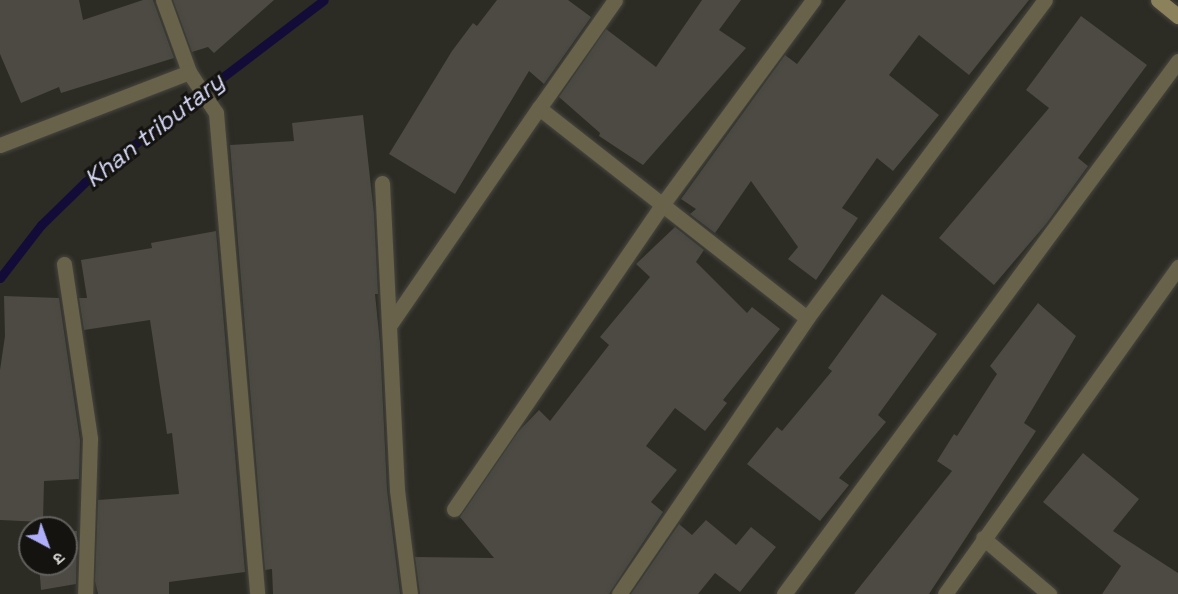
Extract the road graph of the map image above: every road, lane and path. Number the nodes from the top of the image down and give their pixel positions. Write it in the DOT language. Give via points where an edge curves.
graph roads {
  1 [pos="163,0"];
  2 [pos="615,0"];
  3 [pos="813,0"];
  4 [pos="1046,0"];
  5 [pos="1158,0"];
  6 [pos="1178,16"];
  7 [pos="1178,61"];
  8 [pos="192,76"];
  9 [pos="539,108"];
  10 [pos="0,145"];
  11 [pos="382,183"];
  12 [pos="662,205"];
  13 [pos="64,264"];
  14 [pos="1178,267"];
  15 [pos="807,318"];
  16 [pos="389,326"];
  17 [pos="454,509"];
  18 [pos="983,538"];
  19 [pos="85,594"];
  20 [pos="257,594"];
  21 [pos="410,594"];
  22 [pos="619,594"];
  23 [pos="784,594"];
  24 [pos="945,594"];
  25 [pos="1049,594"];
  1 -- 8 [label="street"];
  2 -- 9 [label="street"];
  3 -- 12 [label="street"];
  4 -- 15 [label="street"];
  5 -- 6 [label="street"];
  7 -- 23 [label="street"];
  8 -- 10 [label="street"];
  8 -- 20 [label="street" via="216,113"];
  9 -- 12 [label="street"];
  9 -- 16 [label="street"];
  11 -- 16 [label="street"];
  12 -- 15 [label="street"];
  12 -- 17 [label="street"];
  13 -- 19 [label="street" via="90,439"];
  14 -- 18 [label="street"];
  15 -- 22 [label="street"];
  16 -- 21 [label="street" via="396,490"];
  18 -- 24 [label="street"];
  18 -- 25 [label="street"];
}
